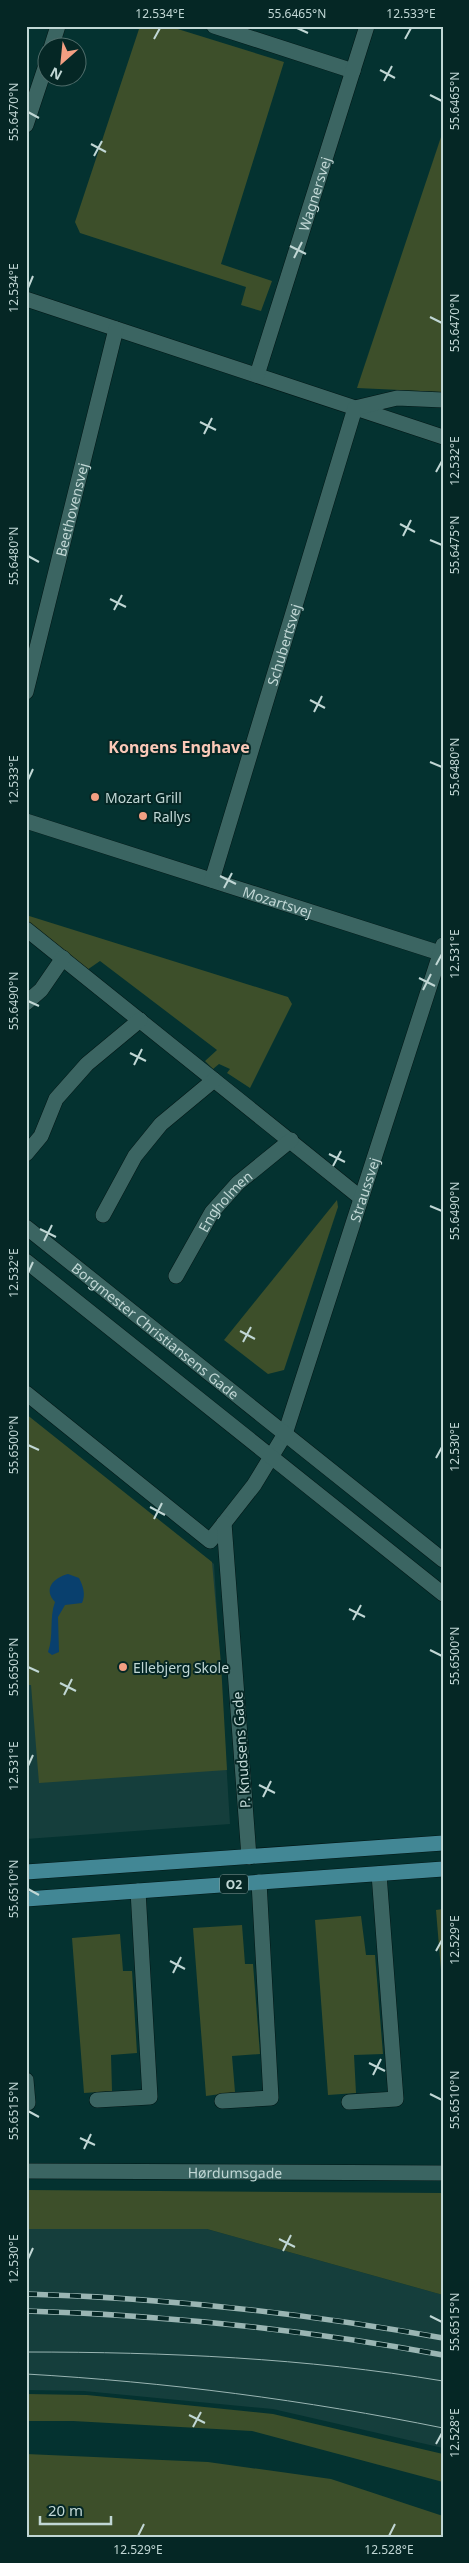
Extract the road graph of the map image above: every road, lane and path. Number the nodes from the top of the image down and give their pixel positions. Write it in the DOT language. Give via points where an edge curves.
graph roads {
  1 [pos="58,26"];
  2 [pos="214,26"];
  3 [pos="367,26"];
  4 [pos="54,38"];
  5 [pos="353,71"];
  6 [pos="38,88"];
  7 [pos="26,125"];
  8 [pos="26,299"];
  9 [pos="116,329"];
  10 [pos="257,375"];
  11 [pos="443,400"];
  12 [pos="355,408"];
  13 [pos="443,437"];
  14 [pos="26,692"];
  15 [pos="26,821"];
  16 [pos="212,880"];
  17 [pos="26,929"];
  18 [pos="442,951"];
  19 [pos="63,958"];
  20 [pos="26,1003"];
  21 [pos="140,1020"];
  22 [pos="214,1080"];
  23 [pos="291,1140"];
  24 [pos="26,1154"];
  25 [pos="361,1198"];
  26 [pos="103,1215"];
  27 [pos="26,1227"];
  28 [pos="26,1261"];
  29 [pos="176,1276"];
  30 [pos="26,1393"];
  31 [pos="285,1434"];
  32 [pos="271,1457"];
  33 [pos="224,1523"];
  34 [pos="443,1560"];
  35 [pos="443,1594"];
  36 [pos="443,1844"];
  37 [pos="249,1857"];
  38 [pos="443,1869"];
  39 [pos="26,1872"];
  40 [pos="379,1874"];
  41 [pos="259,1882"];
  42 [pos="138,1891"];
  43 [pos="26,1899"];
  44 [pos="26,2080"];
  45 [pos="97,2100"];
  46 [pos="222,2101"];
  47 [pos="349,2102"];
  48 [pos="28,2103"];
  49 [pos="26,2171"];
  50 [pos="443,2173"];
  1 -- 4 [label="street"];
  2 -- 5 [label="street"];
  3 -- 5 [label="street, Wagnersvej"];
  5 -- 10 [label="street, Wagnersvej"];
  6 -- 7 [label="street"];
  8 -- 9 [label="street"];
  9 -- 10 [label="street"];
  9 -- 14 [label="street, Beethovensvej"];
  10 -- 12 [label="street"];
  11 -- 12 [label="street" via="398,398"];
  12 -- 13 [label="street"];
  12 -- 16 [label="street, Schubertsvej"];
  15 -- 16 [label="street, Mozartsvej"];
  16 -- 18 [label="street, Mozartsvej"];
  17 -- 19 [label="street"];
  18 -- 25 [label="street, Straussvej"];
  19 -- 20 [label="street" via="41,990"];
  19 -- 21 [label="street"];
  21 -- 22 [label="street"];
  21 -- 24 [label="street" via="87,1064 56,1099 41,1136"];
  22 -- 23 [label="street"];
  22 -- 26 [label="street" via="156,1131 135,1156"];
  23 -- 25 [label="street"];
  23 -- 29 [label="street, Engholmen" via="238,1183 212,1212"];
  25 -- 31 [label="street, Straussvej"];
  27 -- 31 [label="street, Borgmester Christiansens Gade"];
  28 -- 32 [label="street, Borgmester Christiansens Gade"];
  30 -- 33 [label="street" via="210,1541"];
  31 -- 32 [label="street"];
  31 -- 34 [label="street, Borgmester Christiansens Gade"];
  32 -- 33 [label="street"];
  32 -- 35 [label="street, Borgmester Christiansens Gade"];
  33 -- 37 [label="street, P. Knudsens Gade"];
  36 -- 37 [label="main road, O2"];
  37 -- 39 [label="main road, O2"];
  38 -- 40 [label="main road, O2"];
  40 -- 41 [label="main road, O2"];
  40 -- 47 [label="street" via="396,2099"];
  41 -- 42 [label="main road, O2"];
  41 -- 46 [label="street" via="272,2098"];
  42 -- 43 [label="main road, O2"];
  42 -- 45 [label="street" via="150,2097"];
  44 -- 48 [label="street"];
  49 -- 50 [label="street, Hørdumsgade"];
}
